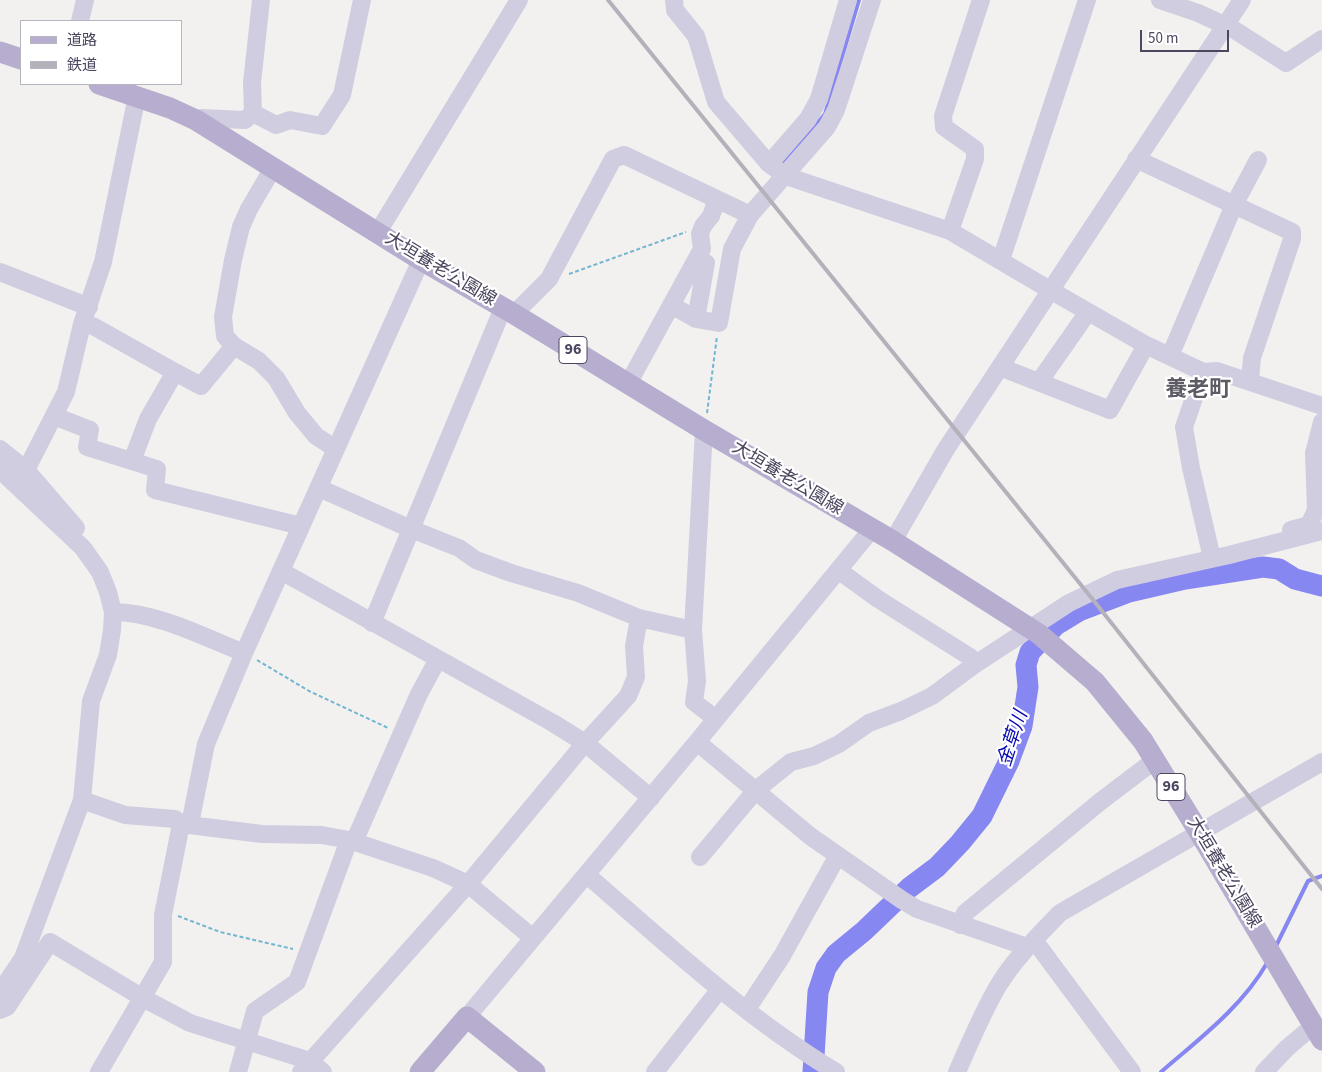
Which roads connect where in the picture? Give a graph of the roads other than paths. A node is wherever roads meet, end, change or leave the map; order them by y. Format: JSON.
{"nodes":[{"id":1,"x":85,"y":0,"type":"edge"},
{"id":2,"x":261,"y":0,"type":"edge"},
{"id":3,"x":362,"y":0,"type":"edge"},
{"id":4,"x":519,"y":0,"type":"edge"},
{"id":5,"x":674,"y":0,"type":"edge"},
{"id":6,"x":848,"y":0,"type":"edge"},
{"id":7,"x":872,"y":0,"type":"edge"},
{"id":8,"x":981,"y":0,"type":"edge"},
{"id":9,"x":1087,"y":0,"type":"edge"},
{"id":10,"x":1160,"y":0,"type":"edge"},
{"id":11,"x":1242,"y":0,"type":"edge"},
{"id":12,"x":80,"y":20,"type":"edge"},
{"id":13,"x":1224,"y":26,"type":"junction"},
{"id":14,"x":1322,"y":38,"type":"edge"},
{"id":15,"x":0,"y":52,"type":"edge"},
{"id":16,"x":20,"y":59,"type":"edge"},
{"id":17,"x":102,"y":85,"type":"edge"},
{"id":18,"x":137,"y":96,"type":"junction"},
{"id":19,"x":253,"y":113,"type":"junction"},
{"id":20,"x":196,"y":120,"type":"junction"},
{"id":21,"x":1136,"y":159,"type":"junction"},
{"id":22,"x":1258,"y":160,"type":"dead end"},
{"id":23,"x":769,"y":164,"type":"junction"},
{"id":24,"x":273,"y":168,"type":"junction"},
{"id":25,"x":786,"y":176,"type":"junction"},
{"id":26,"x":717,"y":199,"type":"junction"},
{"id":27,"x":1234,"y":205,"type":"junction"},
{"id":28,"x":750,"y":214,"type":"junction"},
{"id":29,"x":950,"y":231,"type":"junction"},
{"id":30,"x":378,"y":232,"type":"junction"},
{"id":31,"x":697,"y":258,"type":"junction"},
{"id":32,"x":421,"y":260,"type":"junction"},
{"id":33,"x":1001,"y":260,"type":"junction"},
{"id":34,"x":0,"y":272,"type":"edge"},
{"id":35,"x":1050,"y":290,"type":"junction"},
{"id":36,"x":671,"y":305,"type":"junction"},
{"id":37,"x":89,"y":307,"type":"junction"},
{"id":38,"x":508,"y":311,"type":"junction"},
{"id":39,"x":1088,"y":312,"type":"junction"},
{"id":40,"x":696,"y":319,"type":"junction"},
{"id":41,"x":82,"y":324,"type":"junction"},
{"id":42,"x":1146,"y":344,"type":"junction"},
{"id":43,"x":234,"y":346,"type":"junction"},
{"id":44,"x":1170,"y":356,"type":"junction"},
{"id":45,"x":1000,"y":367,"type":"junction"},
{"id":46,"x":175,"y":372,"type":"junction"},
{"id":47,"x":1203,"y":372,"type":"junction"},
{"id":48,"x":1250,"y":380,"type":"junction"},
{"id":49,"x":1039,"y":382,"type":"junction"},
{"id":50,"x":628,"y":384,"type":"junction"},
{"id":51,"x":1322,"y":406,"type":"edge"},
{"id":52,"x":54,"y":416,"type":"junction"},
{"id":53,"x":1322,"y":422,"type":"edge"},
{"id":54,"x":704,"y":430,"type":"junction"},
{"id":55,"x":0,"y":449,"type":"edge"},
{"id":56,"x":336,"y":449,"type":"junction"},
{"id":57,"x":132,"y":461,"type":"junction"},
{"id":58,"x":0,"y":470,"type":"edge"},
{"id":59,"x":26,"y":470,"type":"junction"},
{"id":60,"x":318,"y":488,"type":"junction"},
{"id":61,"x":301,"y":526,"type":"junction"},
{"id":62,"x":411,"y":529,"type":"junction"},
{"id":63,"x":872,"y":529,"type":"junction"},
{"id":64,"x":1322,"y":530,"type":"edge"},
{"id":65,"x":893,"y":541,"type":"junction"},
{"id":66,"x":83,"y":548,"type":"junction"},
{"id":67,"x":1221,"y":556,"type":"junction"},
{"id":68,"x":838,"y":570,"type":"junction"},
{"id":69,"x":281,"y":571,"type":"junction"},
{"id":70,"x":113,"y":612,"type":"junction"},
{"id":71,"x":639,"y":618,"type":"junction"},
{"id":72,"x":372,"y":623,"type":"junction"},
{"id":73,"x":693,"y":630,"type":"junction"},
{"id":74,"x":1041,"y":636,"type":"junction"},
{"id":75,"x":244,"y":653,"type":"junction"},
{"id":76,"x":438,"y":659,"type":"junction"},
{"id":77,"x":974,"y":665,"type":"junction"},
{"id":78,"x":716,"y":719,"type":"junction"},
{"id":79,"x":698,"y":742,"type":"junction"},
{"id":80,"x":585,"y":743,"type":"junction"},
{"id":81,"x":1155,"y":760,"type":"junction"},
{"id":82,"x":1322,"y":762,"type":"edge"},
{"id":83,"x":756,"y":790,"type":"junction"},
{"id":84,"x":651,"y":798,"type":"junction"},
{"id":85,"x":82,"y":800,"type":"junction"},
{"id":86,"x":186,"y":824,"type":"junction"},
{"id":87,"x":1199,"y":832,"type":"junction"},
{"id":88,"x":352,"y":841,"type":"junction"},
{"id":89,"x":838,"y":855,"type":"junction"},
{"id":90,"x":700,"y":857,"type":"dead end"},
{"id":91,"x":586,"y":874,"type":"junction"},
{"id":92,"x":468,"y":884,"type":"junction"},
{"id":93,"x":960,"y":924,"type":"junction"},
{"id":94,"x":533,"y":938,"type":"junction"},
{"id":95,"x":1030,"y":943,"type":"junction"},
{"id":96,"x":720,"y":990,"type":"junction"},
{"id":97,"x":0,"y":992,"type":"edge"},
{"id":98,"x":143,"y":998,"type":"junction"},
{"id":99,"x":0,"y":1010,"type":"edge"},
{"id":100,"x":747,"y":1010,"type":"junction"},
{"id":101,"x":467,"y":1017,"type":"junction"},
{"id":102,"x":1318,"y":1033,"type":"edge"},
{"id":103,"x":247,"y":1041,"type":"junction"},
{"id":104,"x":311,"y":1068,"type":"edge"},
{"id":105,"x":99,"y":1072,"type":"edge"},
{"id":106,"x":238,"y":1072,"type":"edge"},
{"id":107,"x":420,"y":1072,"type":"edge"},
{"id":108,"x":535,"y":1072,"type":"edge"},
{"id":109,"x":655,"y":1072,"type":"edge"},
{"id":110,"x":836,"y":1072,"type":"edge"},
{"id":111,"x":957,"y":1072,"type":"edge"},
{"id":112,"x":1132,"y":1072,"type":"edge"},
{"id":113,"x":1264,"y":1072,"type":"edge"}],
"edges":[{"from":1,"to":12,"type":"street"},
{"from":2,"to":19,"type":"street"},
{"from":3,"to":19,"type":"street"},
{"from":4,"to":30,"type":"street"},
{"from":5,"to":23,"type":"street"},
{"from":6,"to":23,"type":"street"},
{"from":7,"to":25,"type":"street"},
{"from":8,"to":29,"type":"street"},
{"from":9,"to":33,"type":"street"},
{"from":10,"to":13,"type":"street"},
{"from":11,"to":13,"type":"street"},
{"from":13,"to":14,"type":"street"},
{"from":13,"to":21,"type":"street"},
{"from":15,"to":16,"type":"main road"},
{"from":17,"to":18,"type":"main road","name":"大垣養老公園線","number":"96"},
{"from":18,"to":20,"type":"main road","name":"大垣養老公園線","number":"96"},
{"from":18,"to":37,"type":"street"},
{"from":19,"to":20,"type":"street"},
{"from":20,"to":24,"type":"main road","name":"大垣養老公園線","number":"96"},
{"from":21,"to":27,"type":"street"},
{"from":21,"to":35,"type":"street"},
{"from":22,"to":27,"type":"street"},
{"from":23,"to":25,"type":"street"},
{"from":24,"to":30,"type":"main road","name":"大垣養老公園線","number":"96"},
{"from":24,"to":43,"type":"street"},
{"from":25,"to":28,"type":"street"},
{"from":25,"to":29,"type":"street"},
{"from":26,"to":28,"type":"street"},
{"from":26,"to":31,"type":"street"},
{"from":26,"to":38,"type":"street"},
{"from":27,"to":44,"type":"street"},
{"from":27,"to":48,"type":"street"},
{"from":28,"to":40,"type":"street"},
{"from":29,"to":33,"type":"street"},
{"from":30,"to":32,"type":"main road","name":"大垣養老公園線","number":"96"},
{"from":31,"to":36,"type":"street"},
{"from":31,"to":40,"type":"street"},
{"from":32,"to":38,"type":"main road","name":"大垣養老公園線","number":"96"},
{"from":32,"to":56,"type":"street"},
{"from":33,"to":35,"type":"street"},
{"from":34,"to":37,"type":"street"},
{"from":35,"to":39,"type":"street"},
{"from":35,"to":45,"type":"street"},
{"from":36,"to":40,"type":"street"},
{"from":36,"to":50,"type":"street"},
{"from":37,"to":41,"type":"street"},
{"from":38,"to":50,"type":"main road","name":"大垣養老公園線","number":"96"},
{"from":38,"to":62,"type":"street"},
{"from":39,"to":42,"type":"street"},
{"from":39,"to":49,"type":"street"},
{"from":41,"to":46,"type":"street"},
{"from":41,"to":52,"type":"street"},
{"from":42,"to":44,"type":"street"},
{"from":42,"to":49,"type":"street"},
{"from":43,"to":46,"type":"street"},
{"from":43,"to":56,"type":"street"},
{"from":44,"to":47,"type":"street"},
{"from":45,"to":49,"type":"street"},
{"from":45,"to":65,"type":"street"},
{"from":46,"to":57,"type":"street"},
{"from":47,"to":48,"type":"street"},
{"from":47,"to":67,"type":"street"},
{"from":48,"to":51,"type":"street"},
{"from":50,"to":54,"type":"main road","name":"大垣養老公園線","number":"96"},
{"from":52,"to":57,"type":"street"},
{"from":52,"to":59,"type":"street"},
{"from":53,"to":67,"type":"street"},
{"from":54,"to":63,"type":"main road","name":"大垣養老公園線","number":"96"},
{"from":54,"to":73,"type":"street"},
{"from":55,"to":59,"type":"street"},
{"from":56,"to":60,"type":"street"},
{"from":57,"to":61,"type":"street"},
{"from":58,"to":66,"type":"street"},
{"from":59,"to":66,"type":"street"},
{"from":60,"to":61,"type":"street"},
{"from":60,"to":62,"type":"street"},
{"from":61,"to":69,"type":"street"},
{"from":62,"to":71,"type":"street"},
{"from":62,"to":72,"type":"street"},
{"from":63,"to":65,"type":"main road","name":"大垣養老公園線","number":"96"},
{"from":63,"to":68,"type":"street"},
{"from":64,"to":67,"type":"street"},
{"from":65,"to":74,"type":"main road","name":"大垣養老公園線","number":"96"},
{"from":66,"to":70,"type":"street"},
{"from":67,"to":74,"type":"street"},
{"from":68,"to":77,"type":"street"},
{"from":68,"to":78,"type":"street"},
{"from":69,"to":72,"type":"street"},
{"from":69,"to":75,"type":"street"},
{"from":70,"to":75,"type":"street"},
{"from":70,"to":85,"type":"street"},
{"from":71,"to":73,"type":"street"},
{"from":71,"to":80,"type":"street"},
{"from":72,"to":76,"type":"street"},
{"from":73,"to":78,"type":"street"},
{"from":74,"to":77,"type":"street"},
{"from":74,"to":81,"type":"main road","name":"大垣養老公園線","number":"96"},
{"from":75,"to":86,"type":"street"},
{"from":76,"to":80,"type":"street"},
{"from":76,"to":88,"type":"street"},
{"from":77,"to":83,"type":"street"},
{"from":78,"to":79,"type":"street"},
{"from":79,"to":83,"type":"street"},
{"from":79,"to":84,"type":"street"},
{"from":80,"to":84,"type":"street"},
{"from":80,"to":92,"type":"street"},
{"from":81,"to":87,"type":"main road","name":"大垣養老公園線","number":"96"},
{"from":81,"to":93,"type":"street"},
{"from":82,"to":87,"type":"street"},
{"from":83,"to":89,"type":"street"},
{"from":83,"to":90,"type":"street"},
{"from":84,"to":91,"type":"street"},
{"from":85,"to":86,"type":"street"},
{"from":85,"to":97,"type":"street"},
{"from":86,"to":88,"type":"street"},
{"from":86,"to":98,"type":"street"},
{"from":87,"to":95,"type":"street"},
{"from":87,"to":102,"type":"main road","name":"大垣養老公園線","number":"96"},
{"from":88,"to":92,"type":"street"},
{"from":88,"to":103,"type":"street"},
{"from":89,"to":93,"type":"street"},
{"from":89,"to":100,"type":"street"},
{"from":91,"to":94,"type":"street"},
{"from":91,"to":96,"type":"street"},
{"from":92,"to":94,"type":"street"},
{"from":92,"to":104,"type":"street"},
{"from":93,"to":95,"type":"street"},
{"from":94,"to":101,"type":"street"},
{"from":95,"to":111,"type":"street"},
{"from":95,"to":112,"type":"street"},
{"from":96,"to":100,"type":"street"},
{"from":96,"to":109,"type":"street"},
{"from":98,"to":99,"type":"street"},
{"from":98,"to":103,"type":"street"},
{"from":98,"to":105,"type":"street"},
{"from":100,"to":110,"type":"street"},
{"from":101,"to":107,"type":"main road"},
{"from":101,"to":108,"type":"main road"},
{"from":102,"to":113,"type":"street"},
{"from":103,"to":104,"type":"street"},
{"from":103,"to":106,"type":"street"}]}
